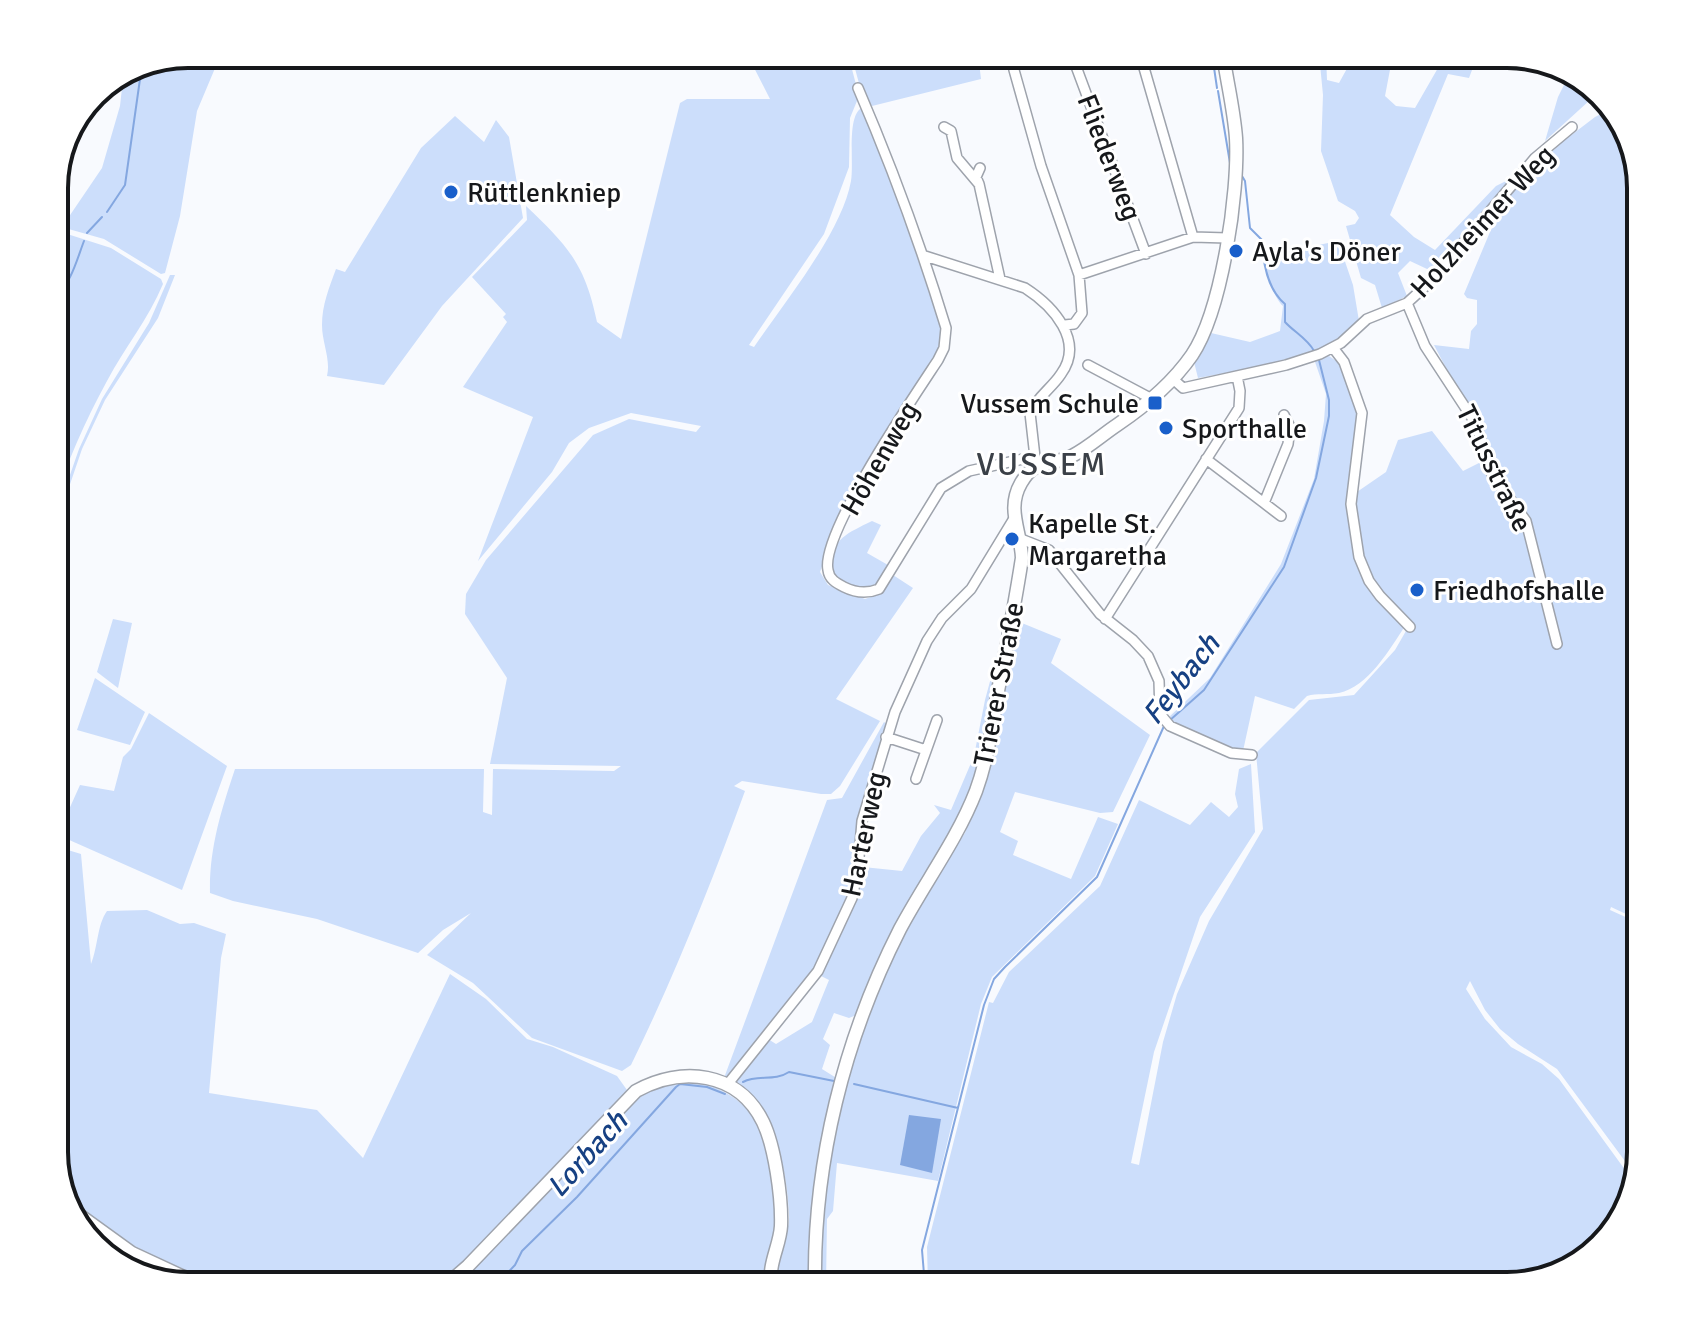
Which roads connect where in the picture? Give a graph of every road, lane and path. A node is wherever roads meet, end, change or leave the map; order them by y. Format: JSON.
{"nodes":[{"id":1,"x":1077,"y":68,"type":"edge"},
{"id":2,"x":1144,"y":68,"type":"edge"},
{"id":3,"x":1225,"y":68,"type":"edge"},
{"id":4,"x":1014,"y":70,"type":"dead end"},
{"id":5,"x":858,"y":88,"type":"dead end"},
{"id":6,"x":944,"y":127,"type":"dead end"},
{"id":7,"x":1572,"y":127,"type":"dead end"},
{"id":8,"x":980,"y":168,"type":"dead end"},
{"id":9,"x":979,"y":184,"type":"junction"},
{"id":10,"x":1193,"y":237,"type":"junction"},
{"id":11,"x":1227,"y":238,"type":"junction"},
{"id":12,"x":1146,"y":254,"type":"junction"},
{"id":13,"x":925,"y":256,"type":"junction"},
{"id":14,"x":1079,"y":275,"type":"junction"},
{"id":15,"x":1000,"y":279,"type":"junction"},
{"id":16,"x":1407,"y":303,"type":"junction"},
{"id":17,"x":1065,"y":325,"type":"junction"},
{"id":18,"x":1334,"y":349,"type":"junction"},
{"id":19,"x":1088,"y":365,"type":"dead end"},
{"id":20,"x":1237,"y":376,"type":"junction"},
{"id":21,"x":1173,"y":379,"type":"junction"},
{"id":22,"x":1152,"y":399,"type":"junction"},
{"id":23,"x":1284,"y":415,"type":"dead end"},
{"id":24,"x":1206,"y":459,"type":"junction"},
{"id":25,"x":1035,"y":463,"type":"junction"},
{"id":26,"x":1264,"y":503,"type":"junction"},
{"id":27,"x":1281,"y":516,"type":"dead end"},
{"id":28,"x":1013,"y":520,"type":"junction"},
{"id":29,"x":1021,"y":539,"type":"junction"},
{"id":30,"x":1105,"y":619,"type":"junction"},
{"id":31,"x":1410,"y":627,"type":"dead end"},
{"id":32,"x":1557,"y":644,"type":"dead end"},
{"id":33,"x":937,"y":720,"type":"dead end"},
{"id":34,"x":886,"y":737,"type":"junction"},
{"id":35,"x":926,"y":750,"type":"junction"},
{"id":36,"x":1252,"y":755,"type":"dead end"},
{"id":37,"x":916,"y":779,"type":"dead end"},
{"id":38,"x":727,"y":1085,"type":"junction"},
{"id":39,"x":93,"y":1225,"type":"edge"},
{"id":40,"x":169,"y":1270,"type":"edge"},
{"id":41,"x":461,"y":1272,"type":"edge"},
{"id":42,"x":771,"y":1272,"type":"edge"},
{"id":43,"x":816,"y":1272,"type":"edge"}],
"edges":[{"from":1,"to":12,"type":"street","name":"Fliederweg"},
{"from":2,"to":10,"type":"street"},
{"from":3,"to":11,"type":"main road"},
{"from":4,"to":14,"type":"street"},
{"from":5,"to":13,"type":"street","name":"Höhenweg"},
{"from":6,"to":9,"type":"street"},
{"from":7,"to":16,"type":"street","name":"Holzheimer Weg"},
{"from":8,"to":9,"type":"street"},
{"from":9,"to":15,"type":"street"},
{"from":10,"to":11,"type":"street"},
{"from":10,"to":12,"type":"street"},
{"from":11,"to":21,"type":"main road"},
{"from":12,"to":14,"type":"street"},
{"from":13,"to":15,"type":"street"},
{"from":13,"to":25,"type":"street","name":"Höhenweg"},
{"from":14,"to":17,"type":"street"},
{"from":15,"to":17,"type":"street"},
{"from":16,"to":18,"type":"street","name":"Holzheimer Weg"},
{"from":16,"to":32,"type":"street","name":"Titusstraße"},
{"from":17,"to":25,"type":"street"},
{"from":18,"to":20,"type":"street","name":"Holzheimer Weg"},
{"from":18,"to":31,"type":"street"},
{"from":19,"to":22,"type":"street"},
{"from":20,"to":21,"type":"street","name":"Holzheimer Weg"},
{"from":20,"to":24,"type":"street"},
{"from":21,"to":22,"type":"main road"},
{"from":22,"to":25,"type":"main road"},
{"from":23,"to":26,"type":"street"},
{"from":24,"to":26,"type":"street"},
{"from":24,"to":30,"type":"street"},
{"from":25,"to":28,"type":"main road"},
{"from":26,"to":27,"type":"street"},
{"from":28,"to":29,"type":"main road","name":"Trierer Straße"},
{"from":28,"to":34,"type":"street","name":"Harterweg"},
{"from":29,"to":30,"type":"street"},
{"from":29,"to":43,"type":"main road","name":"Trierer Straße"},
{"from":30,"to":36,"type":"street"},
{"from":33,"to":35,"type":"street","name":"Harterweg"},
{"from":34,"to":35,"type":"street","name":"Harterweg"},
{"from":34,"to":38,"type":"street","name":"Harterweg"},
{"from":35,"to":37,"type":"street","name":"Harterweg"},
{"from":38,"to":41,"type":"main road"},
{"from":38,"to":42,"type":"main road"},
{"from":39,"to":40,"type":"main road"}]}
